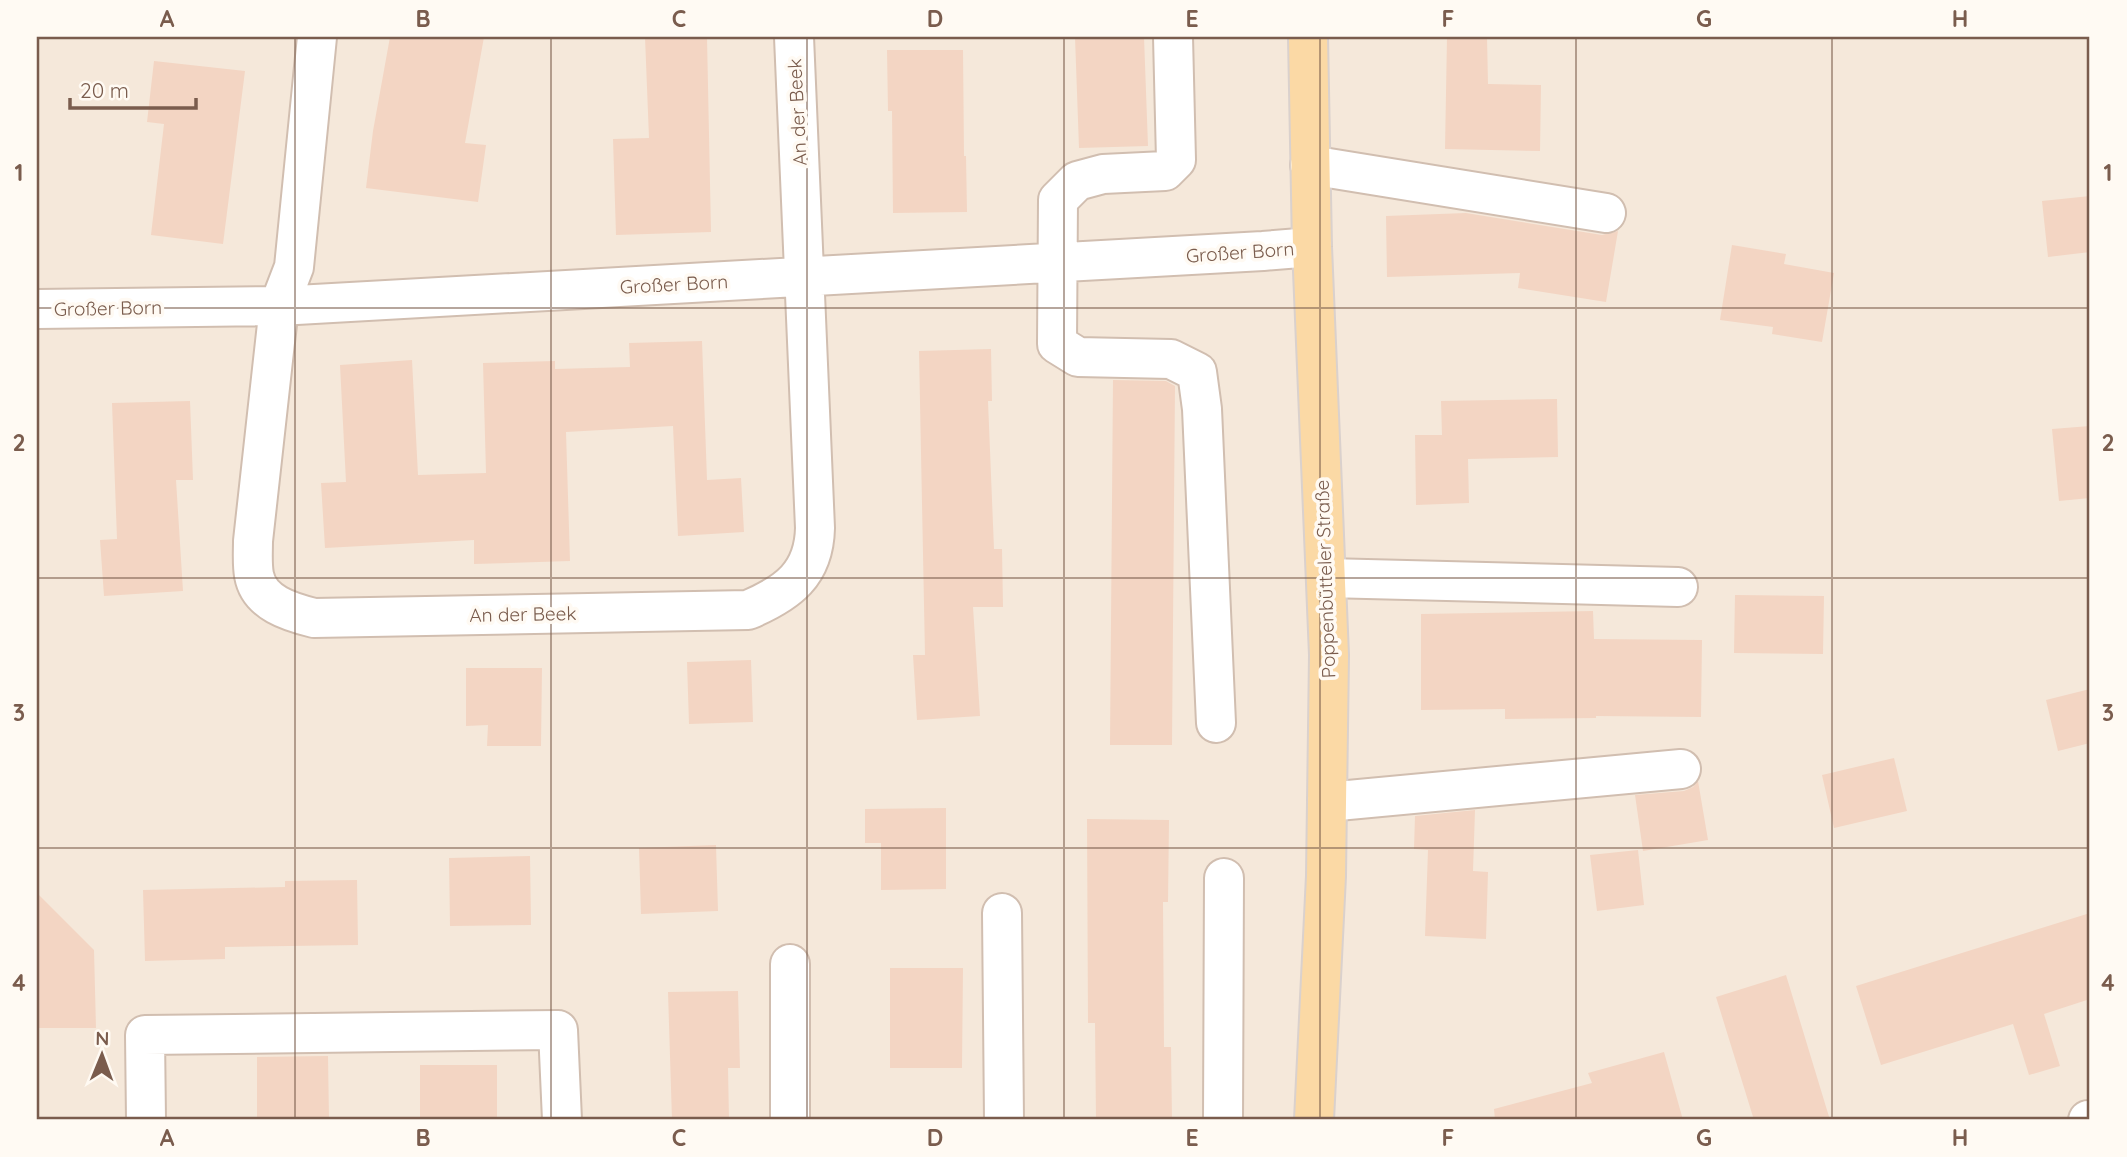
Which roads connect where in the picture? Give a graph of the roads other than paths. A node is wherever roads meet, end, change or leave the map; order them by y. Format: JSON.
{"nodes":[{"id":1,"x":317,"y":37,"type":"edge"},
{"id":2,"x":793,"y":37,"type":"edge"},
{"id":3,"x":1173,"y":37,"type":"edge"},
{"id":4,"x":1308,"y":37,"type":"edge"},
{"id":5,"x":1310,"y":165,"type":"junction"},
{"id":6,"x":1606,"y":213,"type":"dead end"},
{"id":7,"x":1312,"y":247,"type":"junction"},
{"id":8,"x":1057,"y":262,"type":"junction"},
{"id":9,"x":805,"y":276,"type":"junction"},
{"id":10,"x":279,"y":306,"type":"junction"},
{"id":11,"x":37,"y":309,"type":"edge"},
{"id":12,"x":1326,"y":578,"type":"junction"},
{"id":13,"x":1678,"y":587,"type":"dead end"},
{"id":14,"x":1216,"y":723,"type":"dead end"},
{"id":15,"x":1681,"y":769,"type":"dead end"},
{"id":16,"x":1327,"y":802,"type":"junction"},
{"id":17,"x":1224,"y":878,"type":"dead end"},
{"id":18,"x":1002,"y":913,"type":"dead end"},
{"id":19,"x":790,"y":964,"type":"dead end"},
{"id":20,"x":146,"y":1120,"type":"edge"},
{"id":21,"x":562,"y":1120,"type":"edge"},
{"id":22,"x":790,"y":1120,"type":"edge"},
{"id":23,"x":1004,"y":1120,"type":"edge"},
{"id":24,"x":1223,"y":1120,"type":"edge"},
{"id":25,"x":1314,"y":1120,"type":"edge"}],
"edges":[{"from":1,"to":10,"type":"street","name":"An der Beek"},
{"from":2,"to":9,"type":"street","name":"An der Beek"},
{"from":3,"to":8,"type":"street"},
{"from":4,"to":5,"type":"main road","name":"Poppenbütteler Straße"},
{"from":5,"to":6,"type":"street"},
{"from":5,"to":7,"type":"main road","name":"Poppenbütteler Straße"},
{"from":7,"to":8,"type":"street","name":"Großer Born"},
{"from":7,"to":12,"type":"main road","name":"Poppenbütteler Straße"},
{"from":8,"to":9,"type":"street","name":"Großer Born"},
{"from":8,"to":14,"type":"street"},
{"from":9,"to":10,"type":"street","name":"Großer Born"},
{"from":9,"to":10,"type":"street","name":"An der Beek"},
{"from":10,"to":11,"type":"street","name":"Großer Born"},
{"from":12,"to":13,"type":"street"},
{"from":12,"to":16,"type":"main road","name":"Poppenbütteler Straße"},
{"from":15,"to":16,"type":"street"},
{"from":16,"to":25,"type":"main road","name":"Poppenbütteler Straße"},
{"from":17,"to":24,"type":"street"},
{"from":18,"to":23,"type":"street"},
{"from":19,"to":22,"type":"street"},
{"from":20,"to":21,"type":"street"}]}
